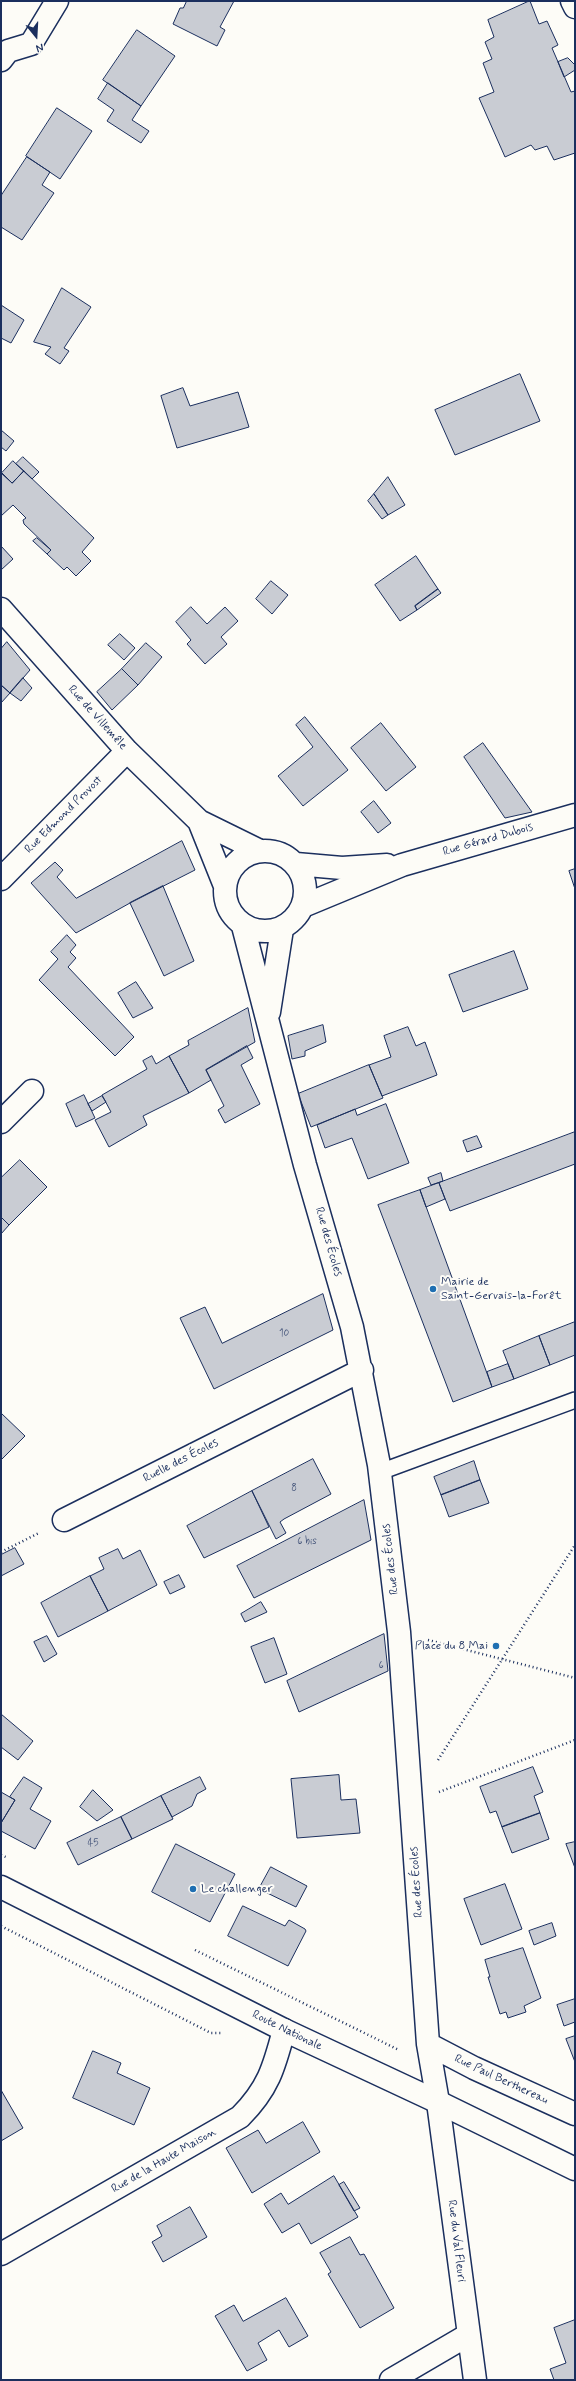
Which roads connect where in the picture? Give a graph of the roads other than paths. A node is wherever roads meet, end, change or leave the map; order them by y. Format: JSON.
{"nodes":[{"id":1,"x":57,"y":1,"type":"edge"},
{"id":2,"x":572,"y":1,"type":"edge"},
{"id":3,"x":575,"y":7,"type":"edge"},
{"id":4,"x":1,"y":60,"type":"edge"},
{"id":5,"x":1,"y":609,"type":"edge"},
{"id":6,"x":127,"y":751,"type":"junction"},
{"id":7,"x":575,"y":815,"type":"edge"},
{"id":8,"x":199,"y":821,"type":"junction"},
{"id":9,"x":260,"y":850,"type":"junction"},
{"id":10,"x":296,"y":864,"type":"junction"},
{"id":11,"x":402,"y":864,"type":"junction"},
{"id":12,"x":1,"y":879,"type":"edge"},
{"id":13,"x":225,"y":886,"type":"junction"},
{"id":14,"x":303,"y":906,"type":"junction"},
{"id":15,"x":243,"y":926,"type":"junction"},
{"id":16,"x":282,"y":929,"type":"junction"},
{"id":17,"x":268,"y":1029,"type":"junction"},
{"id":18,"x":32,"y":1091,"type":"dead end"},
{"id":19,"x":1,"y":1122,"type":"edge"},
{"id":20,"x":362,"y":1370,"type":"junction"},
{"id":21,"x":575,"y":1400,"type":"edge"},
{"id":22,"x":380,"y":1472,"type":"junction"},
{"id":23,"x":64,"y":1520,"type":"road end"},
{"id":24,"x":1,"y":1887,"type":"edge"},
{"id":25,"x":284,"y":2030,"type":"junction"},
{"id":26,"x":428,"y":2044,"type":"junction"},
{"id":27,"x":438,"y":2102,"type":"junction"},
{"id":28,"x":575,"y":2114,"type":"edge"},
{"id":29,"x":575,"y":2169,"type":"edge"},
{"id":30,"x":1,"y":2254,"type":"edge"},
{"id":31,"x":468,"y":2335,"type":"junction"},
{"id":32,"x":391,"y":2380,"type":"edge"},
{"id":33,"x":475,"y":2380,"type":"edge"}],
"edges":[{"from":1,"to":4,"type":"street"},
{"from":2,"to":3,"type":"street"},
{"from":5,"to":6,"type":"street","name":"Rue de Villemêle"},
{"from":6,"to":8,"type":"street","name":"Rue de Villemêle"},
{"from":6,"to":12,"type":"street","name":"Rue Edmond Provost"},
{"from":7,"to":11,"type":"street","name":"Rue Gérard Dubois"},
{"from":8,"to":9,"type":"street","name":"Rue de Villemêle"},
{"from":8,"to":13,"type":"street","name":"Rue de Villemêle"},
{"from":9,"to":10,"type":"street"},
{"from":9,"to":13,"type":"street"},
{"from":10,"to":11,"type":"street","name":"Rue Gérard Dubois"},
{"from":10,"to":14,"type":"street"},
{"from":11,"to":14,"type":"street","name":"Rue Gérard Dubois"},
{"from":13,"to":15,"type":"street"},
{"from":14,"to":16,"type":"street"},
{"from":15,"to":16,"type":"street"},
{"from":15,"to":17,"type":"street","name":"Rue des Écoles"},
{"from":16,"to":17,"type":"street","name":"Rue des Écoles"},
{"from":17,"to":20,"type":"street","name":"Rue des Écoles"},
{"from":18,"to":19,"type":"street"},
{"from":20,"to":22,"type":"street","name":"Rue des Écoles"},
{"from":20,"to":23,"type":"street","name":"Ruelle des Écoles"},
{"from":21,"to":22,"type":"lane"},
{"from":22,"to":26,"type":"street","name":"Rue des Écoles"},
{"from":24,"to":25,"type":"street","name":"Route Nationale"},
{"from":25,"to":27,"type":"street","name":"Route Nationale"},
{"from":25,"to":30,"type":"street","name":"Rue de la Haute Maison"},
{"from":26,"to":27,"type":"street","name":"Rue des Écoles"},
{"from":26,"to":28,"type":"street","name":"Rue Paul Berthereau"},
{"from":27,"to":29,"type":"street","name":"Route Nationale"},
{"from":27,"to":31,"type":"street","name":"Rue du Val Fleuri"},
{"from":31,"to":32,"type":"street"},
{"from":31,"to":33,"type":"street","name":"Rue du Val Fleuri"}]}
